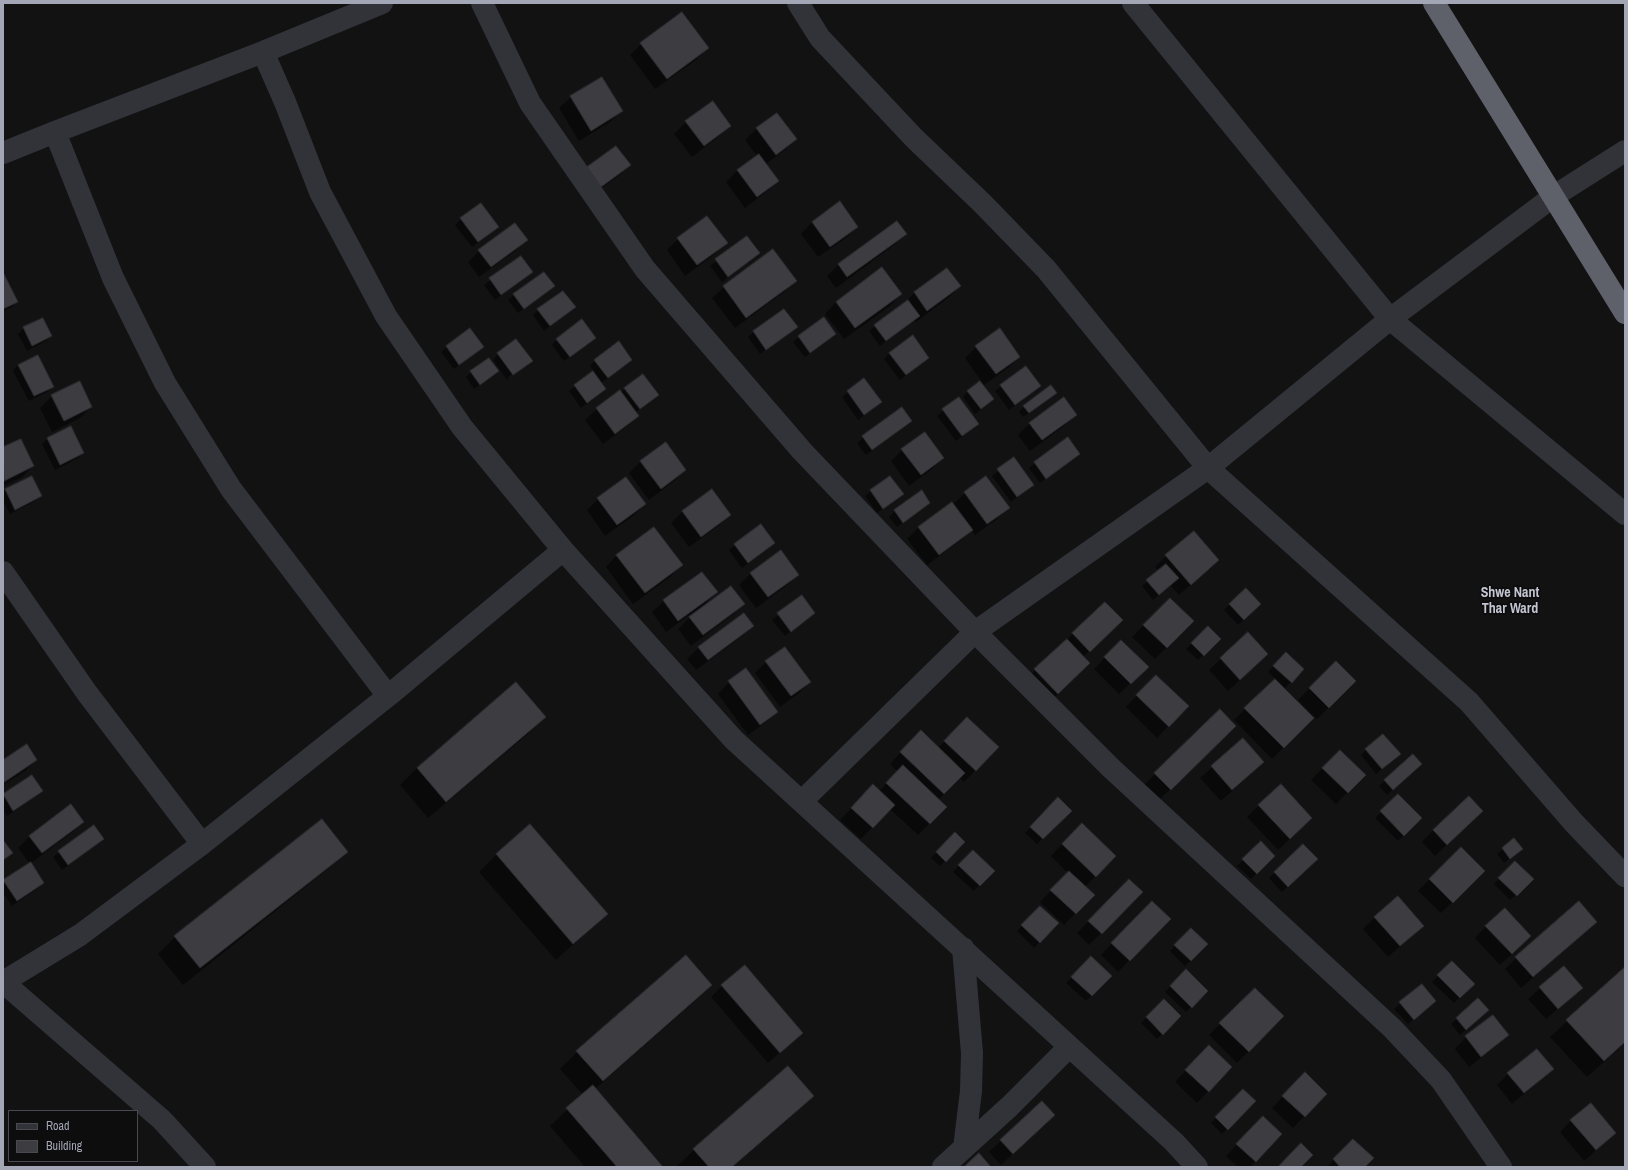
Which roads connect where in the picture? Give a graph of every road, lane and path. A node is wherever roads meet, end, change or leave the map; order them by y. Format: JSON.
{"nodes":[{"id":1,"x":382,"y":3,"type":"edge"},
{"id":2,"x":482,"y":3,"type":"edge"},
{"id":3,"x":798,"y":3,"type":"edge"},
{"id":4,"x":1133,"y":3,"type":"edge"},
{"id":5,"x":1434,"y":3,"type":"edge"},
{"id":6,"x":263,"y":52,"type":"junction"},
{"id":7,"x":55,"y":132,"type":"junction"},
{"id":8,"x":1625,"y":151,"type":"edge"},
{"id":9,"x":3,"y":153,"type":"edge"},
{"id":10,"x":1554,"y":196,"type":"junction"},
{"id":11,"x":1625,"y":313,"type":"edge"},
{"id":12,"x":1390,"y":319,"type":"junction"},
{"id":13,"x":1208,"y":468,"type":"junction"},
{"id":14,"x":1625,"y":514,"type":"edge"},
{"id":15,"x":563,"y":550,"type":"junction"},
{"id":16,"x":3,"y":572,"type":"edge"},
{"id":17,"x":975,"y":632,"type":"junction"},
{"id":18,"x":388,"y":696,"type":"junction"},
{"id":19,"x":802,"y":801,"type":"junction"},
{"id":20,"x":202,"y":844,"type":"junction"},
{"id":21,"x":1625,"y":876,"type":"edge"},
{"id":22,"x":963,"y":948,"type":"junction"},
{"id":23,"x":3,"y":982,"type":"edge"},
{"id":24,"x":1069,"y":1047,"type":"junction"},
{"id":25,"x":964,"y":1148,"type":"junction"},
{"id":26,"x":205,"y":1167,"type":"edge"},
{"id":27,"x":943,"y":1167,"type":"edge"},
{"id":28,"x":1197,"y":1167,"type":"edge"},
{"id":29,"x":1501,"y":1167,"type":"edge"}],
"edges":[{"from":1,"to":6,"type":"street"},
{"from":2,"to":17,"type":"street"},
{"from":3,"to":13,"type":"street"},
{"from":4,"to":12,"type":"street"},
{"from":5,"to":10,"type":"highway"},
{"from":6,"to":7,"type":"street"},
{"from":6,"to":15,"type":"street"},
{"from":7,"to":9,"type":"street"},
{"from":7,"to":18,"type":"street"},
{"from":8,"to":10,"type":"street"},
{"from":10,"to":11,"type":"highway"},
{"from":10,"to":12,"type":"street"},
{"from":12,"to":13,"type":"street"},
{"from":12,"to":14,"type":"street"},
{"from":13,"to":17,"type":"street"},
{"from":13,"to":21,"type":"street"},
{"from":15,"to":18,"type":"street"},
{"from":15,"to":19,"type":"street"},
{"from":16,"to":20,"type":"street"},
{"from":17,"to":19,"type":"street"},
{"from":17,"to":29,"type":"street"},
{"from":18,"to":20,"type":"street"},
{"from":19,"to":22,"type":"street"},
{"from":20,"to":23,"type":"street"},
{"from":22,"to":24,"type":"street"},
{"from":22,"to":25,"type":"street"},
{"from":23,"to":26,"type":"street"},
{"from":24,"to":25,"type":"street"},
{"from":24,"to":28,"type":"street"},
{"from":25,"to":27,"type":"street"}]}
